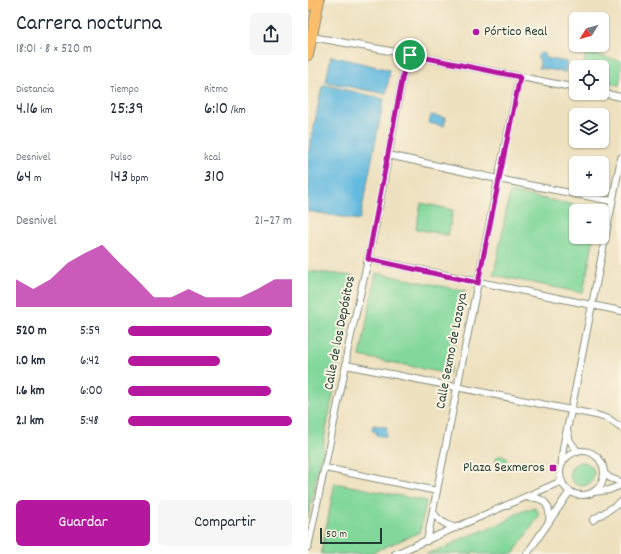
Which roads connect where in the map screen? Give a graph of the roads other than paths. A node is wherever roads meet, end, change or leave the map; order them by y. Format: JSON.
{"nodes":[{"id":1,"x":309,"y":0,"type":"edge"},
{"id":2,"x":319,"y":0,"type":"edge"},
{"id":3,"x":308,"y":6,"type":"edge"},
{"id":4,"x":312,"y":37,"type":"junction"},
{"id":5,"x":407,"y":54,"type":"junction"},
{"id":6,"x":308,"y":55,"type":"edge"},
{"id":7,"x":520,"y":77,"type":"junction"},
{"id":8,"x":569,"y":87,"type":"edge"},
{"id":9,"x":609,"y":95,"type":"edge"},
{"id":10,"x":621,"y":97,"type":"edge"},
{"id":11,"x":388,"y":156,"type":"junction"},
{"id":12,"x":621,"y":158,"type":"edge"},
{"id":13,"x":498,"y":179,"type":"junction"},
{"id":14,"x":612,"y":201,"type":"junction"},
{"id":15,"x":368,"y":259,"type":"junction"},
{"id":16,"x":478,"y":283,"type":"junction"},
{"id":17,"x":592,"y":306,"type":"junction"},
{"id":18,"x":621,"y":312,"type":"edge"},
{"id":19,"x":346,"y":365,"type":"junction"},
{"id":20,"x":457,"y":387,"type":"junction"},
{"id":21,"x":571,"y":411,"type":"junction"},
{"id":22,"x":621,"y":428,"type":"edge"},
{"id":23,"x":567,"y":430,"type":"junction"},
{"id":24,"x":578,"y":452,"type":"junction"},
{"id":25,"x":562,"y":464,"type":"junction"},
{"id":26,"x":325,"y":468,"type":"junction"},
{"id":27,"x":604,"y":473,"type":"junction"},
{"id":28,"x":562,"y":482,"type":"junction"},
{"id":29,"x":621,"y":484,"type":"edge"},
{"id":30,"x":437,"y":491,"type":"junction"},
{"id":31,"x":570,"y":492,"type":"junction"},
{"id":32,"x":592,"y":493,"type":"junction"},
{"id":33,"x":524,"y":499,"type":"junction"},
{"id":34,"x":621,"y":502,"type":"edge"},
{"id":35,"x":433,"y":512,"type":"junction"},
{"id":36,"x":593,"y":520,"type":"dead end"},
{"id":37,"x":548,"y":523,"type":"junction"},
{"id":38,"x":456,"y":528,"type":"junction"},
{"id":39,"x":427,"y":541,"type":"junction"},
{"id":40,"x":308,"y":547,"type":"edge"},
{"id":41,"x":395,"y":554,"type":"edge"},
{"id":42,"x":528,"y":554,"type":"edge"}],
"edges":[{"from":1,"to":3,"type":"main road"},
{"from":2,"to":4,"type":"main road"},
{"from":4,"to":5,"type":"street"},
{"from":4,"to":6,"type":"main road"},
{"from":5,"to":7,"type":"street"},
{"from":5,"to":11,"type":"street","name":"Calle de los Depósitos"},
{"from":7,"to":8,"type":"street"},
{"from":7,"to":13,"type":"street","name":"Calle Sexmo de Lozoya"},
{"from":9,"to":10,"type":"street"},
{"from":11,"to":13,"type":"street"},
{"from":11,"to":15,"type":"street","name":"Calle de los Depósitos"},
{"from":12,"to":14,"type":"street"},
{"from":13,"to":14,"type":"street"},
{"from":13,"to":16,"type":"street","name":"Calle Sexmo de Lozoya"},
{"from":14,"to":17,"type":"street"},
{"from":15,"to":16,"type":"street"},
{"from":15,"to":19,"type":"street","name":"Calle de los Depósitos"},
{"from":16,"to":17,"type":"street"},
{"from":16,"to":20,"type":"street","name":"Calle Sexmo de Lozoya"},
{"from":17,"to":18,"type":"street"},
{"from":17,"to":21,"type":"street"},
{"from":19,"to":20,"type":"street"},
{"from":19,"to":26,"type":"street","name":"Calle de los Depósitos"},
{"from":20,"to":21,"type":"street"},
{"from":20,"to":30,"type":"street","name":"Calle Sexmo de Lozoya"},
{"from":21,"to":22,"type":"street"},
{"from":21,"to":23,"type":"street"},
{"from":23,"to":24,"type":"street"},
{"from":23,"to":25,"type":"street"},
{"from":24,"to":25,"type":"street"},
{"from":24,"to":27,"type":"street"},
{"from":25,"to":28,"type":"street"},
{"from":26,"to":30,"type":"street"},
{"from":26,"to":40,"type":"street","name":"Calle de los Depósitos"},
{"from":27,"to":29,"type":"street"},
{"from":27,"to":32,"type":"street"},
{"from":28,"to":31,"type":"street"},
{"from":28,"to":33,"type":"street"},
{"from":29,"to":32,"type":"street"},
{"from":30,"to":35,"type":"street","name":"Calle Sexmo de Lozoya"},
{"from":31,"to":32,"type":"street"},
{"from":31,"to":37,"type":"street"},
{"from":33,"to":37,"type":"street"},
{"from":33,"to":38,"type":"street"},
{"from":34,"to":36,"type":"street"},
{"from":35,"to":38,"type":"street"},
{"from":35,"to":39,"type":"street","name":"Calle Sexmo de Lozoya"},
{"from":37,"to":42,"type":"street"},
{"from":38,"to":39,"type":"street"},
{"from":39,"to":41,"type":"street"}]}
